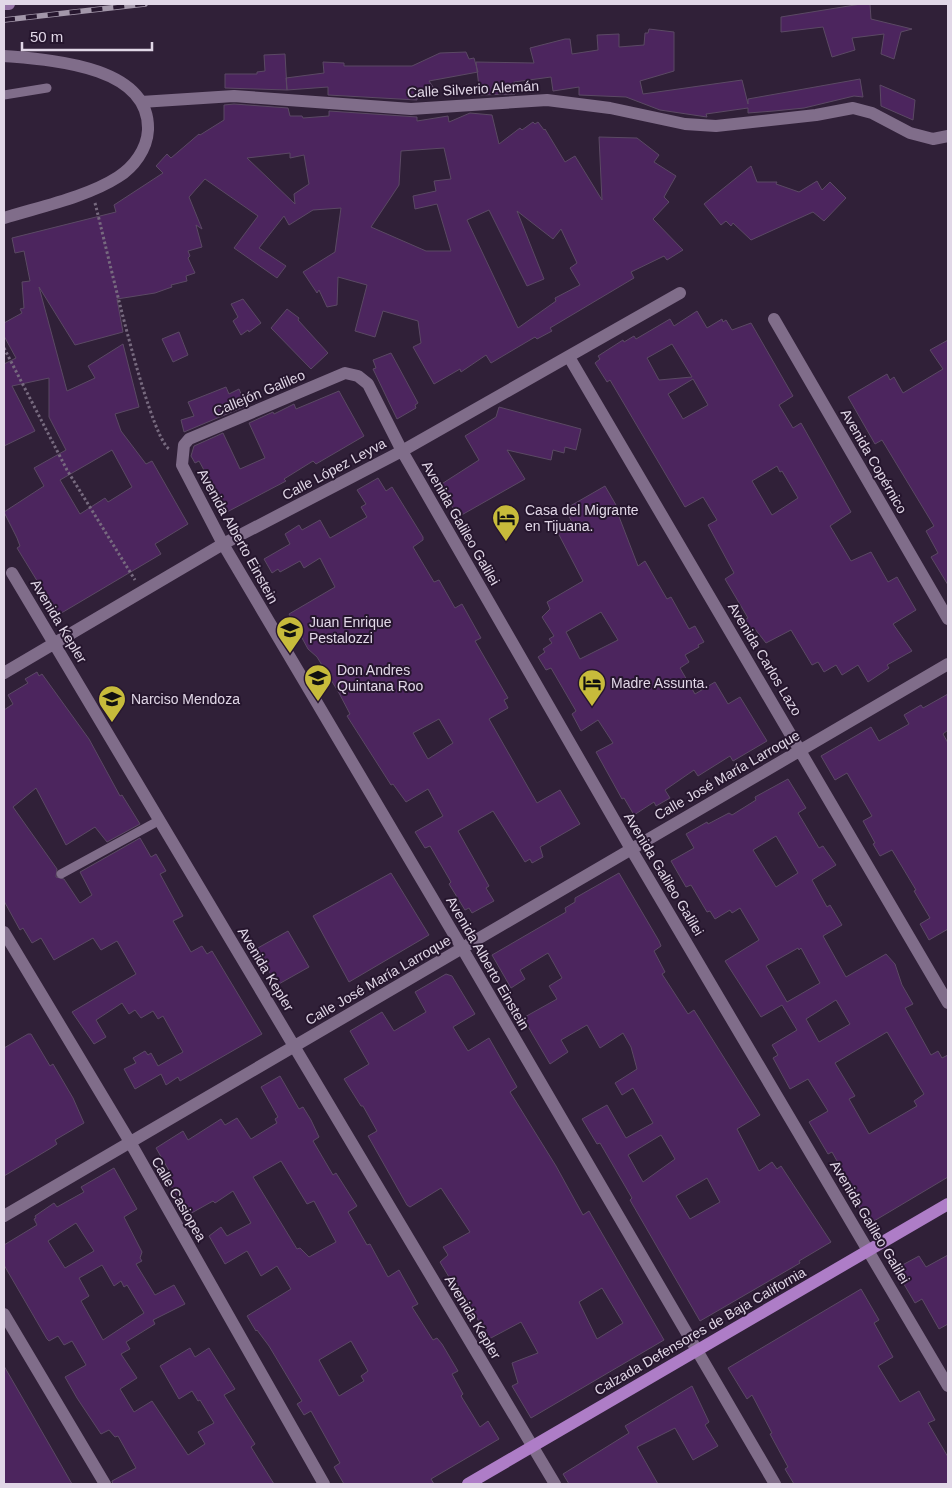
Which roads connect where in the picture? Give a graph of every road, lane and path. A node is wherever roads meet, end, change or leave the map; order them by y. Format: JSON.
{"nodes":[{"id":1,"x":4,"y":4,"type":"edge"},
{"id":2,"x":9,"y":4,"type":"edge"},
{"id":3,"x":4,"y":56,"type":"edge"},
{"id":4,"x":47,"y":88,"type":"dead end"},
{"id":5,"x":4,"y":95,"type":"edge"},
{"id":6,"x":141,"y":102,"type":"junction"},
{"id":7,"x":948,"y":136,"type":"edge"},
{"id":8,"x":92,"y":190,"type":"junction"},
{"id":9,"x":4,"y":218,"type":"edge"},
{"id":10,"x":680,"y":293,"type":"dead end"},
{"id":11,"x":774,"y":319,"type":"dead end"},
{"id":12,"x":4,"y":348,"type":"edge"},
{"id":13,"x":569,"y":357,"type":"junction"},
{"id":14,"x":358,"y":376,"type":"joint"},
{"id":15,"x":402,"y":450,"type":"junction"},
{"id":16,"x":183,"y":455,"type":"junction"},
{"id":17,"x":223,"y":544,"type":"junction"},
{"id":18,"x":12,"y":573,"type":"dead end"},
{"id":19,"x":141,"y":591,"type":"junction"},
{"id":20,"x":948,"y":619,"type":"edge"},
{"id":21,"x":55,"y":644,"type":"junction"},
{"id":22,"x":948,"y":664,"type":"edge"},
{"id":23,"x":4,"y":673,"type":"edge"},
{"id":24,"x":801,"y":750,"type":"junction"},
{"id":25,"x":160,"y":820,"type":"junction"},
{"id":26,"x":631,"y":849,"type":"junction"},
{"id":27,"x":61,"y":874,"type":"dead end"},
{"id":28,"x":4,"y":932,"type":"edge"},
{"id":29,"x":462,"y":948,"type":"junction"},
{"id":30,"x":948,"y":1003,"type":"edge"},
{"id":31,"x":294,"y":1046,"type":"junction"},
{"id":32,"x":130,"y":1142,"type":"junction"},
{"id":33,"x":948,"y":1204,"type":"edge"},
{"id":34,"x":4,"y":1216,"type":"edge"},
{"id":35,"x":869,"y":1250,"type":"junction"},
{"id":36,"x":4,"y":1314,"type":"edge"},
{"id":37,"x":696,"y":1351,"type":"junction"},
{"id":38,"x":948,"y":1386,"type":"edge"},
{"id":39,"x":533,"y":1446,"type":"junction"},
{"id":40,"x":105,"y":1484,"type":"edge"},
{"id":41,"x":324,"y":1484,"type":"edge"},
{"id":42,"x":468,"y":1484,"type":"edge"},
{"id":43,"x":555,"y":1484,"type":"edge"},
{"id":44,"x":775,"y":1484,"type":"edge"}],
"edges":[{"from":1,"to":2,"type":"main road"},
{"from":3,"to":6,"type":"street"},
{"from":4,"to":5,"type":"lane"},
{"from":6,"to":7,"type":"street","name":"Calle Silverio Alemán"},
{"from":6,"to":8,"type":"street"},
{"from":8,"to":9,"type":"street"},
{"from":8,"to":16,"type":"path"},
{"from":10,"to":13,"type":"street","name":"Calle López Leyva"},
{"from":11,"to":20,"type":"street","name":"Avenida Copérnico"},
{"from":12,"to":19,"type":"path"},
{"from":13,"to":15,"type":"street","name":"Calle López Leyva"},
{"from":13,"to":24,"type":"street","name":"Avenida Carlos Lazo"},
{"from":14,"to":15,"type":"street","name":"Avenida Galileo Galilei"},
{"from":14,"to":16,"type":"street","name":"Callejón Galileo"},
{"from":15,"to":17,"type":"street","name":"Calle López Leyva"},
{"from":15,"to":26,"type":"street","name":"Avenida Galileo Galilei"},
{"from":16,"to":17,"type":"street","name":"Avenida Alberto Einstein"},
{"from":17,"to":19,"type":"street","name":"Calle López Leyva"},
{"from":17,"to":29,"type":"street","name":"Avenida Alberto Einstein"},
{"from":18,"to":21,"type":"street","name":"Avenida Kepler"},
{"from":19,"to":21,"type":"street","name":"Calle López Leyva"},
{"from":21,"to":23,"type":"street","name":"Calle López Leyva"},
{"from":21,"to":25,"type":"street","name":"Avenida Kepler"},
{"from":22,"to":24,"type":"street","name":"Calle José María Larroque"},
{"from":24,"to":26,"type":"street","name":"Calle José María Larroque"},
{"from":24,"to":30,"type":"street","name":"Avenida Carlos Lazo"},
{"from":25,"to":27,"type":"lane"},
{"from":25,"to":31,"type":"street","name":"Avenida Kepler"},
{"from":26,"to":29,"type":"street","name":"Calle José María Larroque"},
{"from":26,"to":35,"type":"street","name":"Avenida Galileo Galilei"},
{"from":28,"to":32,"type":"street","name":"Calle Casiopea"},
{"from":29,"to":31,"type":"street","name":"Calle José María Larroque"},
{"from":29,"to":37,"type":"street","name":"Avenida Alberto Einstein"},
{"from":31,"to":32,"type":"street","name":"Calle José María Larroque"},
{"from":31,"to":39,"type":"street","name":"Avenida Kepler"},
{"from":32,"to":34,"type":"street","name":"Calle José María Larroque"},
{"from":32,"to":41,"type":"street","name":"Calle Casiopea"},
{"from":33,"to":35,"type":"main road","name":"Calzada Defensores de Baja California"},
{"from":35,"to":37,"type":"main road","name":"Calzada Defensores de Baja California"},
{"from":35,"to":38,"type":"street","name":"Avenida Galileo Galilei"},
{"from":36,"to":40,"type":"street"},
{"from":37,"to":39,"type":"main road","name":"Calzada Defensores de Baja California"},
{"from":37,"to":44,"type":"street","name":"Avenida Alberto Einstein"},
{"from":39,"to":42,"type":"main road","name":"Calzada Defensores de Baja California"},
{"from":39,"to":43,"type":"street","name":"Avenida Kepler"}]}
